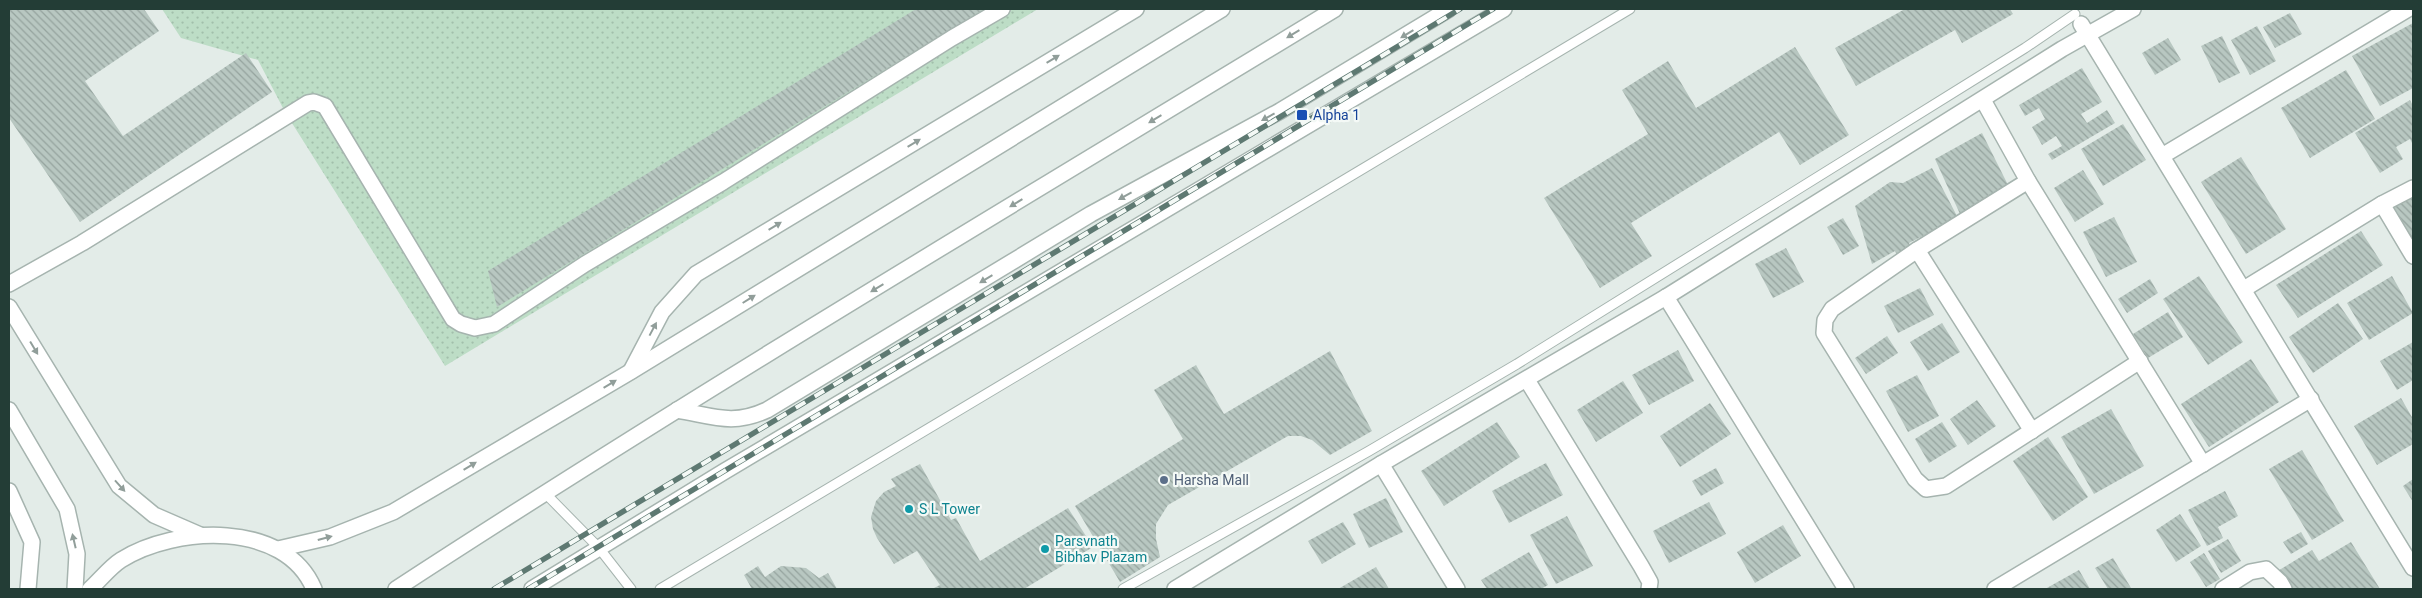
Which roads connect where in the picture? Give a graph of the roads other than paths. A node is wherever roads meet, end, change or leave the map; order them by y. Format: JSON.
{"nodes":[{"id":1,"x":1002,"y":9,"type":"edge"},
{"id":2,"x":1136,"y":9,"type":"edge"},
{"id":3,"x":1222,"y":9,"type":"edge"},
{"id":4,"x":1335,"y":9,"type":"edge"},
{"id":5,"x":1449,"y":9,"type":"edge"},
{"id":6,"x":1504,"y":9,"type":"edge"},
{"id":7,"x":1630,"y":9,"type":"edge"},
{"id":8,"x":2133,"y":9,"type":"edge"},
{"id":9,"x":2408,"y":9,"type":"edge"},
{"id":10,"x":2079,"y":20,"type":"edge"},
{"id":11,"x":1983,"y":100,"type":"junction"},
{"id":12,"x":2162,"y":156,"type":"junction"},
{"id":13,"x":2028,"y":181,"type":"junction"},
{"id":14,"x":2413,"y":188,"type":"edge"},
{"id":15,"x":2382,"y":204,"type":"junction"},
{"id":16,"x":1917,"y":250,"type":"junction"},
{"id":17,"x":2413,"y":256,"type":"edge"},
{"id":18,"x":9,"y":284,"type":"edge"},
{"id":19,"x":2244,"y":289,"type":"junction"},
{"id":20,"x":1666,"y":297,"type":"junction"},
{"id":21,"x":9,"y":307,"type":"edge"},
{"id":22,"x":2140,"y":361,"type":"junction"},
{"id":23,"x":630,"y":372,"type":"junction"},
{"id":24,"x":1527,"y":380,"type":"junction"},
{"id":25,"x":2311,"y":399,"type":"junction"},
{"id":26,"x":9,"y":410,"type":"edge"},
{"id":27,"x":677,"y":410,"type":"junction"},
{"id":28,"x":2032,"y":431,"type":"junction"},
{"id":29,"x":1381,"y":464,"type":"junction"},
{"id":30,"x":2204,"y":464,"type":"junction"},
{"id":31,"x":9,"y":491,"type":"edge"},
{"id":32,"x":544,"y":492,"type":"junction"},
{"id":33,"x":200,"y":535,"type":"junction"},
{"id":34,"x":599,"y":548,"type":"junction"},
{"id":35,"x":278,"y":549,"type":"junction"},
{"id":36,"x":2413,"y":568,"type":"edge"},
{"id":37,"x":665,"y":588,"type":"edge"},
{"id":38,"x":28,"y":589,"type":"edge"},
{"id":39,"x":75,"y":589,"type":"edge"},
{"id":40,"x":90,"y":589,"type":"edge"},
{"id":41,"x":314,"y":589,"type":"edge"},
{"id":42,"x":396,"y":589,"type":"edge"},
{"id":43,"x":532,"y":589,"type":"edge"},
{"id":44,"x":631,"y":589,"type":"edge"},
{"id":45,"x":1123,"y":589,"type":"edge"},
{"id":46,"x":1175,"y":589,"type":"edge"},
{"id":47,"x":1457,"y":589,"type":"edge"},
{"id":48,"x":1649,"y":589,"type":"edge"},
{"id":49,"x":1846,"y":589,"type":"edge"},
{"id":50,"x":1996,"y":589,"type":"edge"},
{"id":51,"x":2223,"y":589,"type":"edge"},
{"id":52,"x":2284,"y":589,"type":"edge"}],
"edges":[{"from":1,"to":18,"type":"street"},
{"from":23,"to":2,"type":"street","one_way":true},
{"from":23,"to":3,"type":"street","one_way":true},
{"from":4,"to":27,"type":"street","one_way":true},
{"from":5,"to":27,"type":"street","one_way":true},
{"from":6,"to":34,"type":"street"},
{"from":7,"to":37,"type":"lane"},
{"from":8,"to":10,"type":"street"},
{"from":9,"to":12,"type":"street"},
{"from":10,"to":11,"type":"street"},
{"from":10,"to":12,"type":"street"},
{"from":10,"to":45,"type":"lane"},
{"from":11,"to":13,"type":"street"},
{"from":11,"to":20,"type":"street"},
{"from":12,"to":19,"type":"street"},
{"from":13,"to":16,"type":"street"},
{"from":13,"to":22,"type":"street"},
{"from":14,"to":15,"type":"street"},
{"from":15,"to":17,"type":"street"},
{"from":15,"to":19,"type":"street"},
{"from":16,"to":28,"type":"street"},
{"from":16,"to":28,"type":"street"},
{"from":19,"to":25,"type":"street"},
{"from":20,"to":24,"type":"street"},
{"from":20,"to":49,"type":"street"},
{"from":21,"to":33,"type":"street","one_way":true},
{"from":22,"to":28,"type":"street"},
{"from":22,"to":30,"type":"street"},
{"from":35,"to":23,"type":"street","one_way":true},
{"from":24,"to":29,"type":"street"},
{"from":24,"to":48,"type":"street"},
{"from":25,"to":30,"type":"street"},
{"from":25,"to":36,"type":"street"},
{"from":39,"to":26,"type":"street","one_way":true},
{"from":27,"to":32,"type":"street"},
{"from":29,"to":46,"type":"street"},
{"from":29,"to":47,"type":"street"},
{"from":30,"to":50,"type":"street"},
{"from":31,"to":38,"type":"street"},
{"from":32,"to":34,"type":"lane"},
{"from":32,"to":42,"type":"street"},
{"from":33,"to":35,"type":"street"},
{"from":33,"to":40,"type":"street"},
{"from":34,"to":43,"type":"street"},
{"from":34,"to":44,"type":"lane"},
{"from":35,"to":41,"type":"street"},
{"from":51,"to":52,"type":"street"}]}
